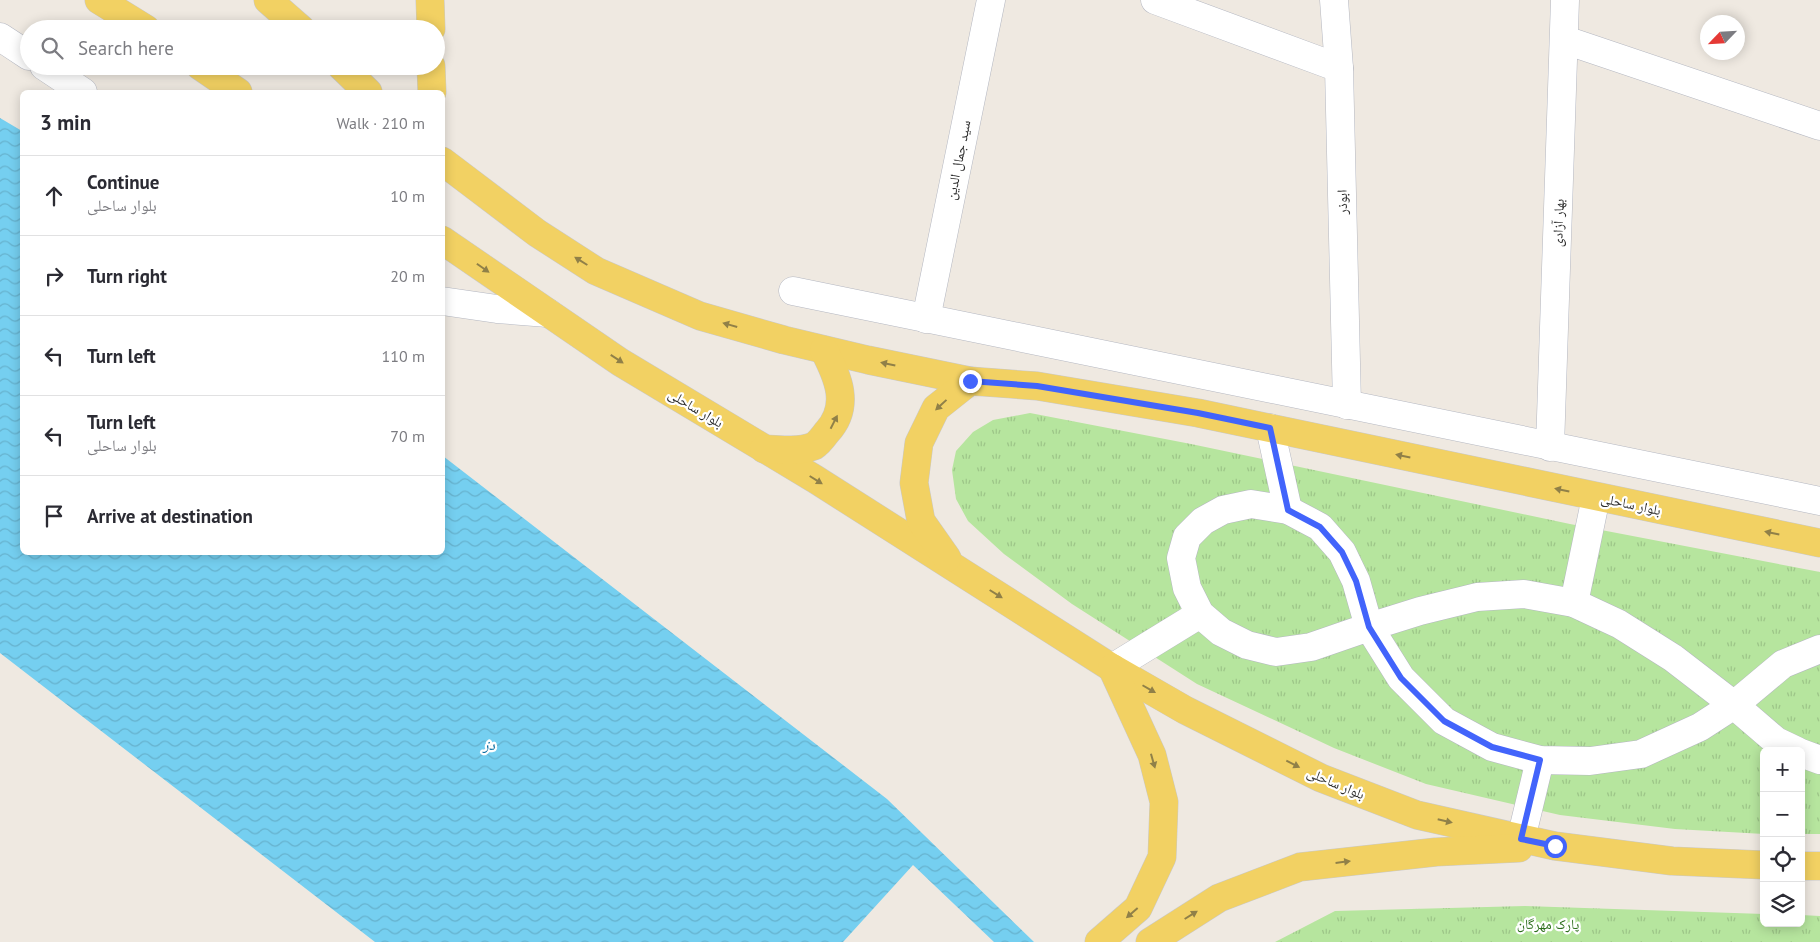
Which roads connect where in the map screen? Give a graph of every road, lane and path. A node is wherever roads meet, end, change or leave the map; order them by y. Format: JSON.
{"nodes":[{"id":1,"x":99,"y":0,"type":"edge"},
{"id":2,"x":430,"y":0,"type":"edge"},
{"id":3,"x":990,"y":0,"type":"edge"},
{"id":4,"x":1155,"y":0,"type":"edge"},
{"id":5,"x":1334,"y":0,"type":"edge"},
{"id":6,"x":1566,"y":0,"type":"edge"},
{"id":7,"x":278,"y":1,"type":"edge"},
{"id":8,"x":131,"y":20,"type":"edge"},
{"id":9,"x":294,"y":20,"type":"edge"},
{"id":10,"x":431,"y":20,"type":"edge"},
{"id":11,"x":0,"y":37,"type":"edge"},
{"id":12,"x":1565,"y":40,"type":"junction"},
{"id":13,"x":20,"y":50,"type":"edge"},
{"id":14,"x":1339,"y":68,"type":"junction"},
{"id":15,"x":58,"y":75,"type":"edge"},
{"id":16,"x":213,"y":75,"type":"edge"},
{"id":17,"x":350,"y":75,"type":"edge"},
{"id":18,"x":431,"y":75,"type":"edge"},
{"id":19,"x":80,"y":90,"type":"edge"},
{"id":20,"x":235,"y":90,"type":"edge"},
{"id":21,"x":366,"y":90,"type":"edge"},
{"id":22,"x":432,"y":90,"type":"edge"},
{"id":23,"x":1820,"y":126,"type":"edge"},
{"id":24,"x":445,"y":162,"type":"edge"},
{"id":25,"x":445,"y":242,"type":"edge"},
{"id":26,"x":793,"y":291,"type":"dead end"},
{"id":27,"x":445,"y":301,"type":"edge"},
{"id":28,"x":548,"y":313,"type":"junction"},
{"id":29,"x":926,"y":319,"type":"junction"},
{"id":30,"x":824,"y":350,"type":"junction"},
{"id":31,"x":970,"y":381,"type":"junction"},
{"id":32,"x":1347,"y":405,"type":"junction"},
{"id":33,"x":1270,"y":428,"type":"junction"},
{"id":34,"x":1550,"y":447,"type":"junction"},
{"id":35,"x":762,"y":448,"type":"junction"},
{"id":36,"x":1596,"y":497,"type":"junction"},
{"id":37,"x":1820,"y":501,"type":"edge"},
{"id":38,"x":1288,"y":510,"type":"junction"},
{"id":39,"x":1820,"y":543,"type":"edge"},
{"id":40,"x":955,"y":569,"type":"junction"},
{"id":41,"x":1574,"y":603,"type":"junction"},
{"id":42,"x":1200,"y":614,"type":"junction"},
{"id":43,"x":1369,"y":627,"type":"junction"},
{"id":44,"x":1820,"y":649,"type":"edge"},
{"id":45,"x":1112,"y":668,"type":"junction"},
{"id":46,"x":1734,"y":705,"type":"junction"},
{"id":47,"x":1789,"y":747,"type":"edge"},
{"id":48,"x":1805,"y":754,"type":"edge"},
{"id":49,"x":1540,"y":760,"type":"junction"},
{"id":50,"x":1820,"y":760,"type":"edge"},
{"id":51,"x":1521,"y":839,"type":"junction"},
{"id":52,"x":1555,"y":846,"type":"junction"},
{"id":53,"x":1760,"y":865,"type":"edge"},
{"id":54,"x":1805,"y":866,"type":"edge"},
{"id":55,"x":1820,"y":866,"type":"edge"},
{"id":56,"x":1099,"y":942,"type":"edge"},
{"id":57,"x":1150,"y":942,"type":"edge"}],
"edges":[{"from":1,"to":8,"type":"main road"},
{"from":2,"to":10,"type":"main road"},
{"from":3,"to":29,"type":"street","name":"سید جمال الدین"},
{"from":4,"to":14,"type":"street"},
{"from":5,"to":14,"type":"street","name":"ابوذر"},
{"from":6,"to":12,"type":"street","name":"بهار آزادی"},
{"from":7,"to":9,"type":"main road"},
{"from":11,"to":13,"type":"street"},
{"from":12,"to":23,"type":"street"},
{"from":12,"to":34,"type":"street","name":"بهار آزادی"},
{"from":14,"to":32,"type":"street","name":"ابوذر"},
{"from":15,"to":19,"type":"street"},
{"from":16,"to":20,"type":"main road"},
{"from":17,"to":21,"type":"main road"},
{"from":18,"to":22,"type":"main road"},
{"from":30,"to":24,"type":"main road","name":"بلوار ساحلی","one_way":true},
{"from":25,"to":28,"type":"main road","name":"بلوار ساحلی","one_way":true},
{"from":26,"to":29,"type":"street"},
{"from":27,"to":28,"type":"street"},
{"from":28,"to":35,"type":"main road","name":"بلوار ساحلی","one_way":true},
{"from":29,"to":32,"type":"street"},
{"from":31,"to":30,"type":"main road","name":"بلوار ساحلی","one_way":true},
{"from":35,"to":30,"type":"main road","one_way":true},
{"from":31,"to":33,"type":"main road","name":"بلوار ساحلی"},
{"from":31,"to":40,"type":"main road","name":"بلوار ساحلی","one_way":true},
{"from":32,"to":34,"type":"street"},
{"from":36,"to":33,"type":"main road","name":"بلوار ساحلی","one_way":true},
{"from":33,"to":38,"type":"street"},
{"from":34,"to":37,"type":"street"},
{"from":35,"to":40,"type":"main road","name":"بلوار ساحلی","one_way":true},
{"from":39,"to":36,"type":"main road","name":"بلوار ساحلی","one_way":true},
{"from":36,"to":41,"type":"street"},
{"from":38,"to":42,"type":"street"},
{"from":38,"to":43,"type":"street"},
{"from":40,"to":45,"type":"main road","name":"بلوار ساحلی","one_way":true},
{"from":41,"to":43,"type":"street"},
{"from":41,"to":46,"type":"street"},
{"from":42,"to":43,"type":"street"},
{"from":42,"to":45,"type":"street"},
{"from":43,"to":49,"type":"street"},
{"from":44,"to":46,"type":"street"},
{"from":45,"to":51,"type":"main road","name":"بلوار ساحلی","one_way":true},
{"from":45,"to":56,"type":"main road","one_way":true},
{"from":46,"to":47,"type":"street"},
{"from":46,"to":49,"type":"street"},
{"from":48,"to":50,"type":"street"},
{"from":49,"to":51,"type":"street"},
{"from":51,"to":52,"type":"main road","name":"بلوار ساحلی"},
{"from":52,"to":53,"type":"main road","name":"بلوار ساحلی"},
{"from":57,"to":52,"type":"main road","one_way":true},
{"from":54,"to":55,"type":"main road"}]}
